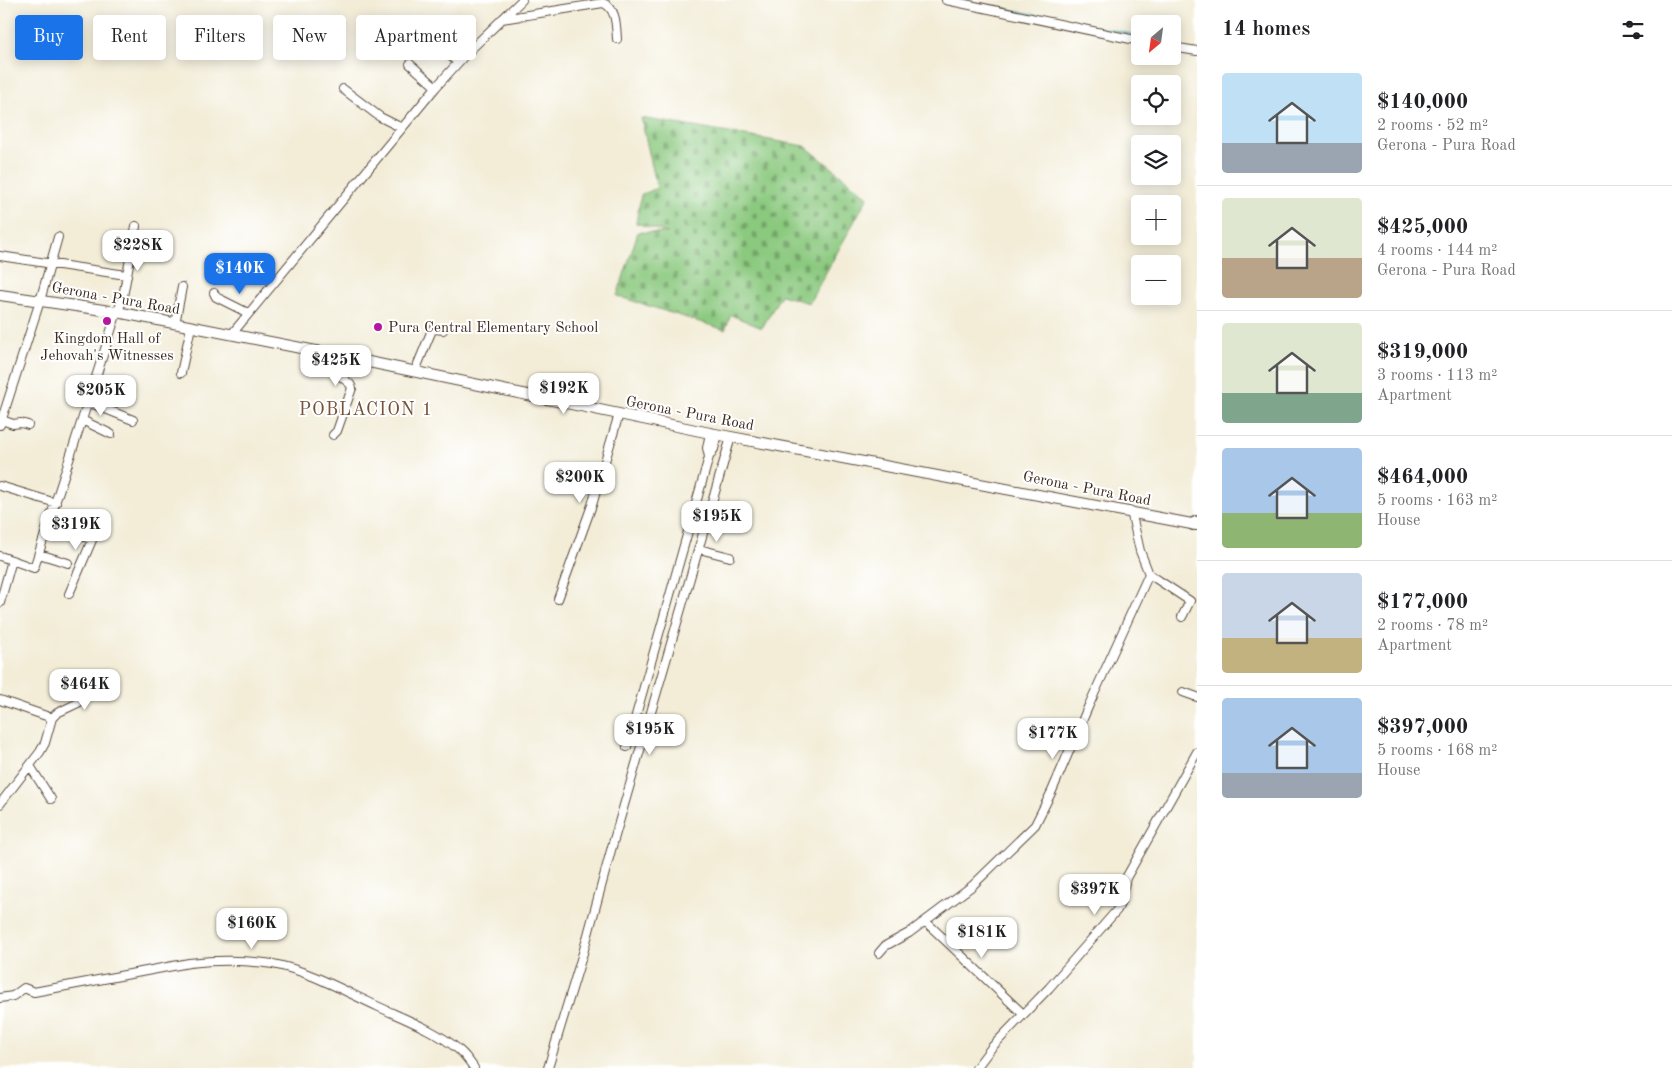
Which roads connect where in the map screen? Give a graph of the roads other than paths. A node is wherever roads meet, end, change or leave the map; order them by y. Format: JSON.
{"nodes":[{"id":1,"x":522,"y":0,"type":"edge"},
{"id":2,"x":946,"y":0,"type":"edge"},
{"id":3,"x":502,"y":19,"type":"junction"},
{"id":4,"x":617,"y":39,"type":"dead end"},
{"id":5,"x":1131,"y":39,"type":"edge"},
{"id":6,"x":1181,"y":48,"type":"edge"},
{"id":7,"x":1197,"y":51,"type":"edge"},
{"id":8,"x":455,"y":60,"type":"edge"},
{"id":9,"x":458,"y":62,"type":"junction"},
{"id":10,"x":410,"y":64,"type":"dead end"},
{"id":11,"x":436,"y":87,"type":"junction"},
{"id":12,"x":343,"y":89,"type":"dead end"},
{"id":13,"x":402,"y":128,"type":"junction"},
{"id":14,"x":136,"y":226,"type":"dead end"},
{"id":15,"x":58,"y":237,"type":"dead end"},
{"id":16,"x":0,"y":256,"type":"edge"},
{"id":17,"x":51,"y":263,"type":"junction"},
{"id":18,"x":126,"y":275,"type":"junction"},
{"id":19,"x":182,"y":287,"type":"dead end"},
{"id":20,"x":214,"y":293,"type":"dead end"},
{"id":21,"x":0,"y":295,"type":"edge"},
{"id":22,"x":40,"y":301,"type":"junction"},
{"id":23,"x":117,"y":312,"type":"junction"},
{"id":24,"x":248,"y":313,"type":"junction"},
{"id":25,"x":175,"y":324,"type":"junction"},
{"id":26,"x":190,"y":327,"type":"junction"},
{"id":27,"x":443,"y":330,"type":"dead end"},
{"id":28,"x":231,"y":335,"type":"junction"},
{"id":29,"x":316,"y":350,"type":"junction"},
{"id":30,"x":415,"y":371,"type":"junction"},
{"id":31,"x":181,"y":373,"type":"dead end"},
{"id":32,"x":88,"y":402,"type":"junction"},
{"id":33,"x":619,"y":414,"type":"junction"},
{"id":34,"x":82,"y":420,"type":"junction"},
{"id":35,"x":133,"y":420,"type":"dead end"},
{"id":36,"x":1,"y":423,"type":"edge"},
{"id":37,"x":28,"y":425,"type":"dead end"},
{"id":38,"x":714,"y":433,"type":"junction"},
{"id":39,"x":111,"y":434,"type":"dead end"},
{"id":40,"x":333,"y":434,"type":"dead end"},
{"id":41,"x":731,"y":437,"type":"junction"},
{"id":42,"x":0,"y":486,"type":"edge"},
{"id":43,"x":56,"y":502,"type":"junction"},
{"id":44,"x":1132,"y":511,"type":"junction"},
{"id":45,"x":49,"y":521,"type":"junction"},
{"id":46,"x":1196,"y":524,"type":"edge"},
{"id":47,"x":699,"y":550,"type":"junction"},
{"id":48,"x":38,"y":554,"type":"junction"},
{"id":49,"x":0,"y":556,"type":"edge"},
{"id":50,"x":730,"y":557,"type":"dead end"},
{"id":51,"x":12,"y":560,"type":"junction"},
{"id":52,"x":68,"y":563,"type":"dead end"},
{"id":53,"x":1149,"y":574,"type":"junction"},
{"id":54,"x":69,"y":594,"type":"dead end"},
{"id":55,"x":558,"y":599,"type":"dead end"},
{"id":56,"x":0,"y":600,"type":"edge"},
{"id":57,"x":1182,"y":618,"type":"dead end"},
{"id":58,"x":89,"y":680,"type":"dead end"},
{"id":59,"x":1183,"y":692,"type":"dead end"},
{"id":60,"x":1197,"y":697,"type":"edge"},
{"id":61,"x":0,"y":700,"type":"edge"},
{"id":62,"x":52,"y":718,"type":"junction"},
{"id":63,"x":627,"y":747,"type":"dead end"},
{"id":64,"x":1197,"y":752,"type":"edge"},
{"id":65,"x":30,"y":766,"type":"junction"},
{"id":66,"x":51,"y":799,"type":"dead end"},
{"id":67,"x":0,"y":804,"type":"edge"},
{"id":68,"x":925,"y":921,"type":"junction"},
{"id":69,"x":879,"y":952,"type":"dead end"},
{"id":70,"x":0,"y":998,"type":"edge"},
{"id":71,"x":1023,"y":1014,"type":"junction"},
{"id":72,"x":474,"y":1068,"type":"edge"},
{"id":73,"x":548,"y":1068,"type":"edge"},
{"id":74,"x":976,"y":1068,"type":"edge"}],
"edges":[{"from":1,"to":3,"type":"street"},
{"from":2,"to":5,"type":"street"},
{"from":3,"to":4,"type":"street"},
{"from":3,"to":9,"type":"street"},
{"from":6,"to":7,"type":"street"},
{"from":8,"to":9,"type":"street"},
{"from":9,"to":11,"type":"street"},
{"from":10,"to":11,"type":"street"},
{"from":11,"to":13,"type":"street"},
{"from":12,"to":13,"type":"street"},
{"from":13,"to":24,"type":"street"},
{"from":14,"to":18,"type":"street"},
{"from":15,"to":17,"type":"street"},
{"from":16,"to":17,"type":"street"},
{"from":17,"to":18,"type":"street"},
{"from":17,"to":22,"type":"street"},
{"from":18,"to":23,"type":"street"},
{"from":19,"to":25,"type":"street"},
{"from":20,"to":24,"type":"street"},
{"from":21,"to":22,"type":"main road","name":"Gerona - Pura Road"},
{"from":22,"to":23,"type":"main road","name":"Gerona - Pura Road"},
{"from":22,"to":36,"type":"street"},
{"from":23,"to":25,"type":"main road","name":"Gerona - Pura Road"},
{"from":23,"to":32,"type":"street"},
{"from":24,"to":28,"type":"street"},
{"from":25,"to":26,"type":"main road","name":"Gerona - Pura Road"},
{"from":26,"to":28,"type":"main road","name":"Gerona - Pura Road"},
{"from":26,"to":31,"type":"street"},
{"from":27,"to":30,"type":"street"},
{"from":28,"to":29,"type":"main road","name":"Gerona - Pura Road"},
{"from":29,"to":30,"type":"main road","name":"Gerona - Pura Road"},
{"from":29,"to":40,"type":"street"},
{"from":30,"to":33,"type":"main road","name":"Gerona - Pura Road"},
{"from":32,"to":34,"type":"street"},
{"from":32,"to":35,"type":"street"},
{"from":33,"to":38,"type":"main road","name":"Gerona - Pura Road"},
{"from":33,"to":55,"type":"street"},
{"from":34,"to":39,"type":"street"},
{"from":34,"to":43,"type":"street"},
{"from":36,"to":37,"type":"street"},
{"from":38,"to":41,"type":"main road","name":"Gerona - Pura Road"},
{"from":38,"to":63,"type":"street"},
{"from":41,"to":44,"type":"main road","name":"Gerona - Pura Road"},
{"from":41,"to":47,"type":"street"},
{"from":42,"to":43,"type":"street"},
{"from":43,"to":45,"type":"street"},
{"from":44,"to":46,"type":"main road","name":"Gerona - Pura Road"},
{"from":44,"to":53,"type":"street"},
{"from":45,"to":48,"type":"street"},
{"from":45,"to":54,"type":"street"},
{"from":47,"to":50,"type":"street"},
{"from":47,"to":73,"type":"street"},
{"from":48,"to":51,"type":"street"},
{"from":48,"to":52,"type":"street"},
{"from":49,"to":51,"type":"street"},
{"from":51,"to":56,"type":"street"},
{"from":53,"to":57,"type":"street"},
{"from":53,"to":68,"type":"street"},
{"from":58,"to":62,"type":"street"},
{"from":59,"to":60,"type":"street"},
{"from":61,"to":62,"type":"street"},
{"from":62,"to":65,"type":"street"},
{"from":64,"to":71,"type":"street"},
{"from":65,"to":66,"type":"street"},
{"from":65,"to":67,"type":"street"},
{"from":68,"to":69,"type":"street"},
{"from":68,"to":71,"type":"street"},
{"from":70,"to":72,"type":"street"},
{"from":71,"to":74,"type":"street"}]}
